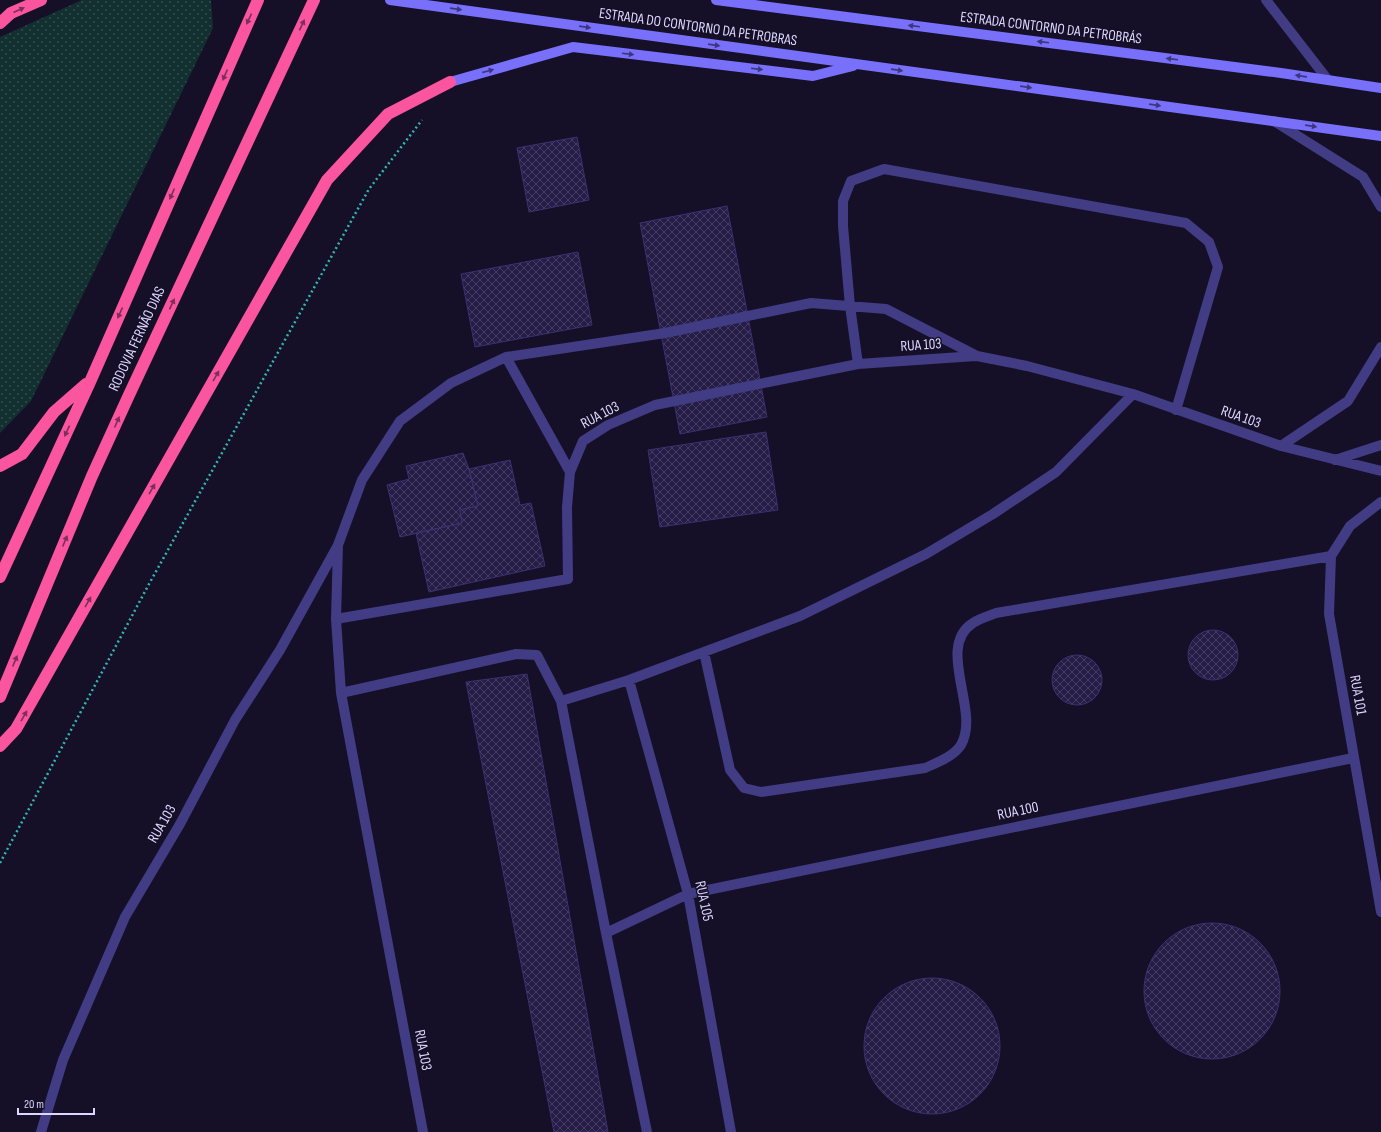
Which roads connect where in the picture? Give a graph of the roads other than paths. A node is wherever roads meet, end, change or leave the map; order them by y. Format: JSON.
{"nodes":[{"id":1,"x":41,"y":0,"type":"edge"},
{"id":2,"x":258,"y":0,"type":"edge"},
{"id":3,"x":314,"y":0,"type":"edge"},
{"id":4,"x":390,"y":0,"type":"edge"},
{"id":5,"x":716,"y":0,"type":"edge"},
{"id":6,"x":1266,"y":0,"type":"edge"},
{"id":7,"x":0,"y":23,"type":"edge"},
{"id":8,"x":859,"y":65,"type":"junction"},
{"id":9,"x":1328,"y":80,"type":"junction"},
{"id":10,"x":450,"y":82,"type":"joint"},
{"id":11,"x":1381,"y":88,"type":"edge"},
{"id":12,"x":1274,"y":121,"type":"junction"},
{"id":13,"x":1381,"y":136,"type":"edge"},
{"id":14,"x":1381,"y":207,"type":"edge"},
{"id":15,"x":850,"y":306,"type":"junction"},
{"id":16,"x":1381,"y":347,"type":"edge"},
{"id":17,"x":506,"y":356,"type":"junction"},
{"id":18,"x":977,"y":356,"type":"junction"},
{"id":19,"x":858,"y":364,"type":"junction"},
{"id":20,"x":90,"y":382,"type":"junction"},
{"id":21,"x":1133,"y":394,"type":"junction"},
{"id":22,"x":1176,"y":410,"type":"junction"},
{"id":23,"x":1381,"y":445,"type":"edge"},
{"id":24,"x":1281,"y":446,"type":"junction"},
{"id":25,"x":1335,"y":460,"type":"junction"},
{"id":26,"x":0,"y":466,"type":"edge"},
{"id":27,"x":1381,"y":471,"type":"edge"},
{"id":28,"x":570,"y":472,"type":"junction"},
{"id":29,"x":1381,"y":502,"type":"edge"},
{"id":30,"x":338,"y":545,"type":"junction"},
{"id":31,"x":1331,"y":556,"type":"junction"},
{"id":32,"x":0,"y":577,"type":"edge"},
{"id":33,"x":336,"y":620,"type":"junction"},
{"id":34,"x":704,"y":652,"type":"junction"},
{"id":35,"x":629,"y":680,"type":"junction"},
{"id":36,"x":341,"y":693,"type":"junction"},
{"id":37,"x":0,"y":697,"type":"edge"},
{"id":38,"x":561,"y":702,"type":"junction"},
{"id":39,"x":0,"y":746,"type":"edge"},
{"id":40,"x":1353,"y":758,"type":"junction"},
{"id":41,"x":688,"y":894,"type":"junction"},
{"id":42,"x":1381,"y":912,"type":"edge"},
{"id":43,"x":606,"y":933,"type":"junction"},
{"id":44,"x":41,"y":1132,"type":"edge"},
{"id":45,"x":423,"y":1132,"type":"edge"},
{"id":46,"x":648,"y":1132,"type":"edge"},
{"id":47,"x":731,"y":1132,"type":"edge"}],
"edges":[{"from":7,"to":1,"type":"highway","one_way":true},
{"from":2,"to":20,"type":"highway","name":"RODOVIA FERNÃO DIAS","one_way":true},
{"from":37,"to":3,"type":"highway","name":"RODOVIA FERNÃO DIAS","one_way":true},
{"from":4,"to":8,"type":"main road","name":"ESTRADA DO CONTORNO DA PETROBRAS","one_way":true},
{"from":9,"to":5,"type":"main road","name":"ESTRADA CONTORNO DA PETROBRÁS","one_way":true},
{"from":6,"to":9,"type":"lane"},
{"from":10,"to":8,"type":"main road","one_way":true},
{"from":8,"to":12,"type":"main road","one_way":true},
{"from":9,"to":11,"type":"main road","name":"ESTRADA CONTORNO DA PETROBRÁS"},
{"from":39,"to":10,"type":"highway","one_way":true},
{"from":12,"to":13,"type":"main road","one_way":true},
{"from":12,"to":14,"type":"lane"},
{"from":15,"to":17,"type":"lane","name":"RUA 103"},
{"from":15,"to":18,"type":"lane","name":"RUA 103"},
{"from":15,"to":19,"type":"lane"},
{"from":15,"to":22,"type":"lane"},
{"from":16,"to":24,"type":"lane"},
{"from":17,"to":28,"type":"lane"},
{"from":17,"to":30,"type":"lane","name":"RUA 103"},
{"from":18,"to":19,"type":"lane","name":"RUA 103"},
{"from":18,"to":21,"type":"lane","name":"RUA 103"},
{"from":19,"to":28,"type":"lane","name":"RUA 103"},
{"from":20,"to":26,"type":"highway"},
{"from":20,"to":32,"type":"highway","name":"RODOVIA FERNÃO DIAS","one_way":true},
{"from":21,"to":22,"type":"lane","name":"RUA 103"},
{"from":21,"to":34,"type":"lane"},
{"from":22,"to":24,"type":"lane","name":"RUA 103"},
{"from":23,"to":25,"type":"lane"},
{"from":24,"to":25,"type":"lane","name":"RUA 103"},
{"from":25,"to":27,"type":"lane","name":"RUA 103"},
{"from":28,"to":33,"type":"lane","name":"RUA 103"},
{"from":29,"to":31,"type":"lane"},
{"from":30,"to":33,"type":"lane","name":"RUA 103"},
{"from":30,"to":44,"type":"lane","name":"RUA 103"},
{"from":31,"to":34,"type":"lane"},
{"from":31,"to":40,"type":"lane","name":"RUA 101"},
{"from":33,"to":36,"type":"lane","name":"RUA 103"},
{"from":34,"to":35,"type":"lane"},
{"from":35,"to":38,"type":"lane"},
{"from":35,"to":41,"type":"lane","name":"RUA 105"},
{"from":36,"to":38,"type":"lane"},
{"from":36,"to":45,"type":"lane","name":"RUA 103"},
{"from":38,"to":43,"type":"lane"},
{"from":40,"to":41,"type":"lane","name":"RUA 100"},
{"from":40,"to":42,"type":"lane","name":"RUA 101"},
{"from":41,"to":43,"type":"lane","name":"RUA 100"},
{"from":41,"to":47,"type":"lane","name":"RUA 105"},
{"from":43,"to":46,"type":"lane"}]}
